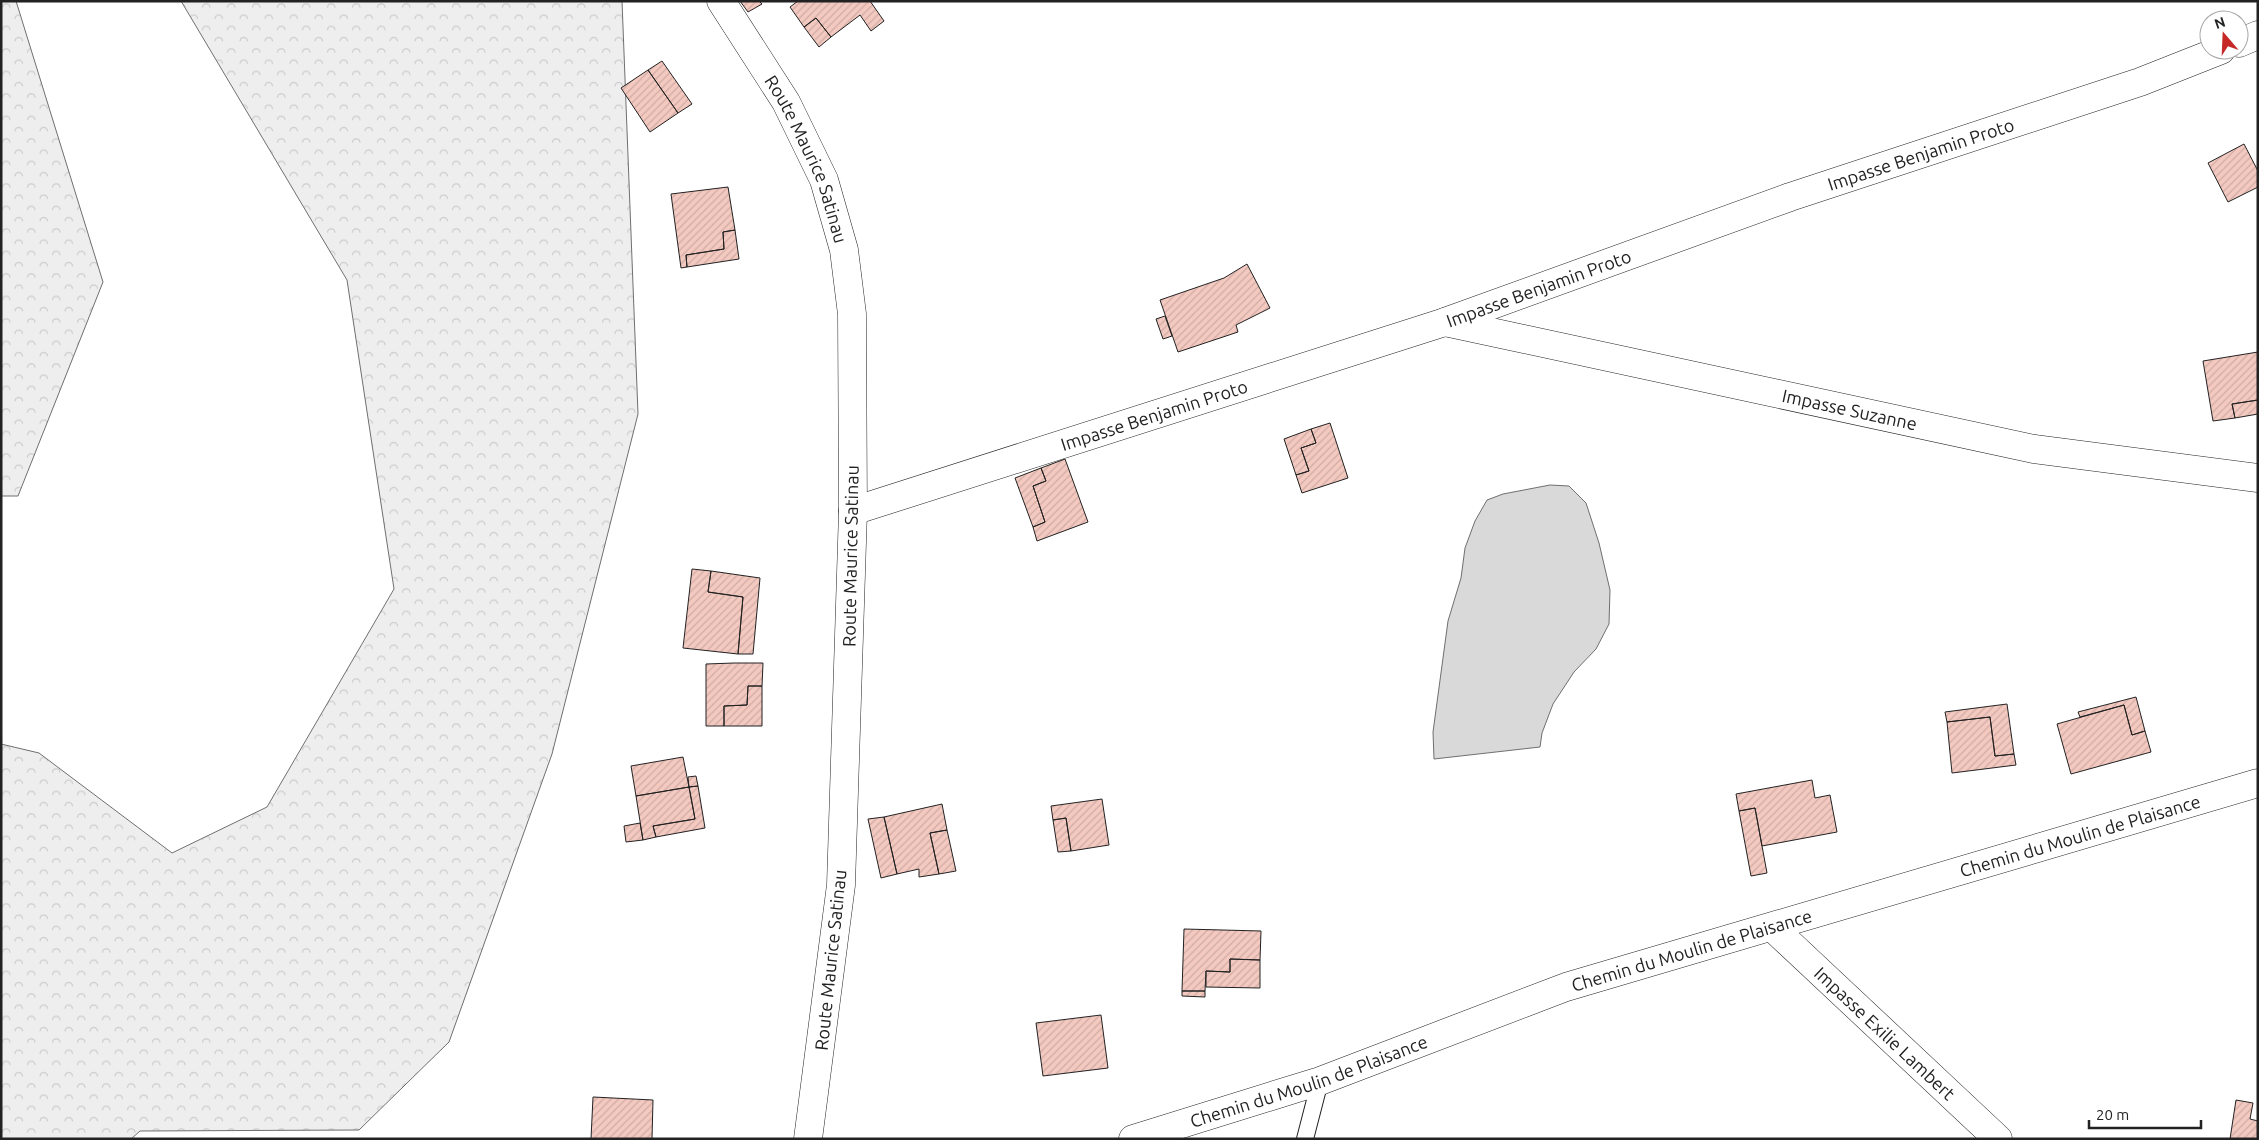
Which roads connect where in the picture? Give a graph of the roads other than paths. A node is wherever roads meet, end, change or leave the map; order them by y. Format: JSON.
{"nodes":[{"id":1,"x":722,"y":1,"type":"edge"},
{"id":2,"x":2199,"y":59,"type":"edge"},
{"id":3,"x":1445,"y":322,"type":"junction"},
{"id":4,"x":2258,"y":478,"type":"edge"},
{"id":5,"x":853,"y":511,"type":"junction"},
{"id":6,"x":2258,"y":783,"type":"edge"},
{"id":7,"x":1772,"y":927,"type":"junction"},
{"id":8,"x":1320,"y":1081,"type":"junction"},
{"id":9,"x":808,"y":1139,"type":"edge"},
{"id":10,"x":1133,"y":1139,"type":"edge"},
{"id":11,"x":1305,"y":1139,"type":"edge"},
{"id":12,"x":1998,"y":1139,"type":"edge"}],
"edges":[{"from":1,"to":5,"type":"street","name":"Route Maurice Satinau"},
{"from":2,"to":3,"type":"street","name":"Impasse Benjamin Proto"},
{"from":3,"to":4,"type":"street","name":"Impasse Suzanne"},
{"from":3,"to":5,"type":"street","name":"Impasse Benjamin Proto"},
{"from":5,"to":9,"type":"street","name":"Route Maurice Satinau"},
{"from":6,"to":7,"type":"street","name":"Chemin du Moulin de Plaisance"},
{"from":7,"to":8,"type":"street","name":"Chemin du Moulin de Plaisance"},
{"from":7,"to":12,"type":"street","name":"Impasse Exilie Lambert"},
{"from":8,"to":10,"type":"street","name":"Chemin du Moulin de Plaisance"},
{"from":8,"to":11,"type":"lane"}]}
